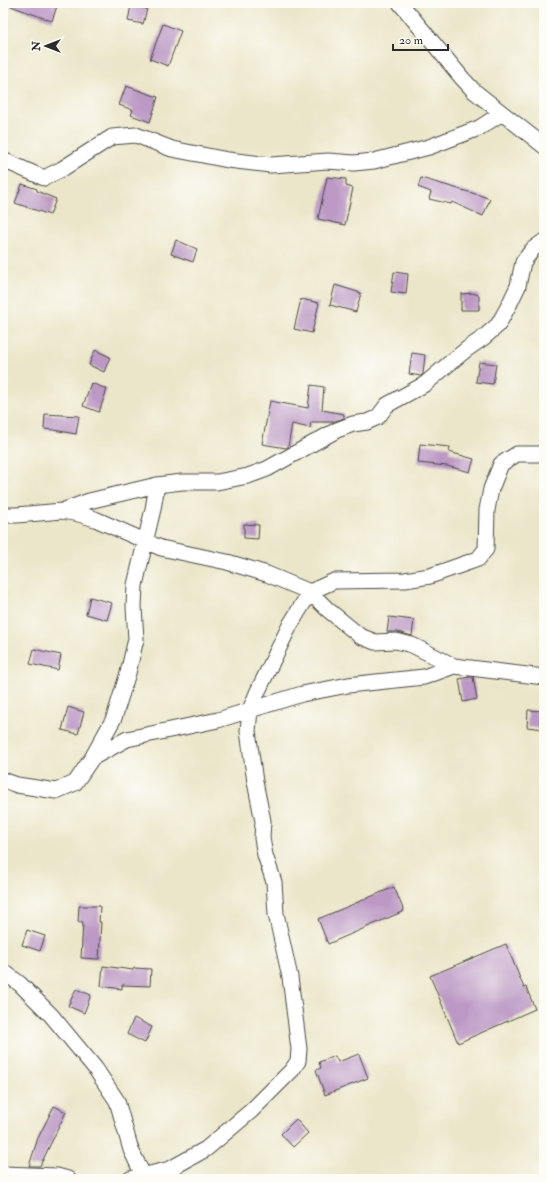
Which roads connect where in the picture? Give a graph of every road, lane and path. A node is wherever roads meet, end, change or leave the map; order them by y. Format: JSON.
{"nodes":[{"id":1,"x":400,"y":3,"type":"edge"},
{"id":2,"x":502,"y":113,"type":"junction"},
{"id":3,"x":544,"y":146,"type":"edge"},
{"id":4,"x":3,"y":160,"type":"edge"},
{"id":5,"x":544,"y":241,"type":"edge"},
{"id":6,"x":544,"y":454,"type":"edge"},
{"id":7,"x":157,"y":485,"type":"junction"},
{"id":8,"x":62,"y":511,"type":"junction"},
{"id":9,"x":3,"y":515,"type":"edge"},
{"id":10,"x":145,"y":541,"type":"junction"},
{"id":11,"x":310,"y":592,"type":"junction"},
{"id":12,"x":454,"y":666,"type":"junction"},
{"id":13,"x":544,"y":677,"type":"edge"},
{"id":14,"x":250,"y":710,"type":"junction"},
{"id":15,"x":92,"y":758,"type":"junction"},
{"id":16,"x":3,"y":780,"type":"edge"},
{"id":17,"x":3,"y":971,"type":"edge"},
{"id":18,"x":3,"y":1174,"type":"edge"},
{"id":19,"x":139,"y":1178,"type":"edge"},
{"id":20,"x":68,"y":1179,"type":"edge"}],
"edges":[{"from":1,"to":2,"type":"street"},
{"from":2,"to":3,"type":"street"},
{"from":2,"to":4,"type":"street"},
{"from":5,"to":7,"type":"street"},
{"from":6,"to":11,"type":"street"},
{"from":7,"to":8,"type":"street"},
{"from":7,"to":10,"type":"street"},
{"from":8,"to":9,"type":"street"},
{"from":8,"to":10,"type":"street"},
{"from":10,"to":11,"type":"street"},
{"from":10,"to":15,"type":"street"},
{"from":11,"to":12,"type":"street"},
{"from":11,"to":14,"type":"street"},
{"from":12,"to":13,"type":"street"},
{"from":12,"to":14,"type":"street"},
{"from":14,"to":15,"type":"street"},
{"from":14,"to":19,"type":"street"},
{"from":15,"to":16,"type":"street"},
{"from":17,"to":19,"type":"street"},
{"from":18,"to":20,"type":"street"}]}
